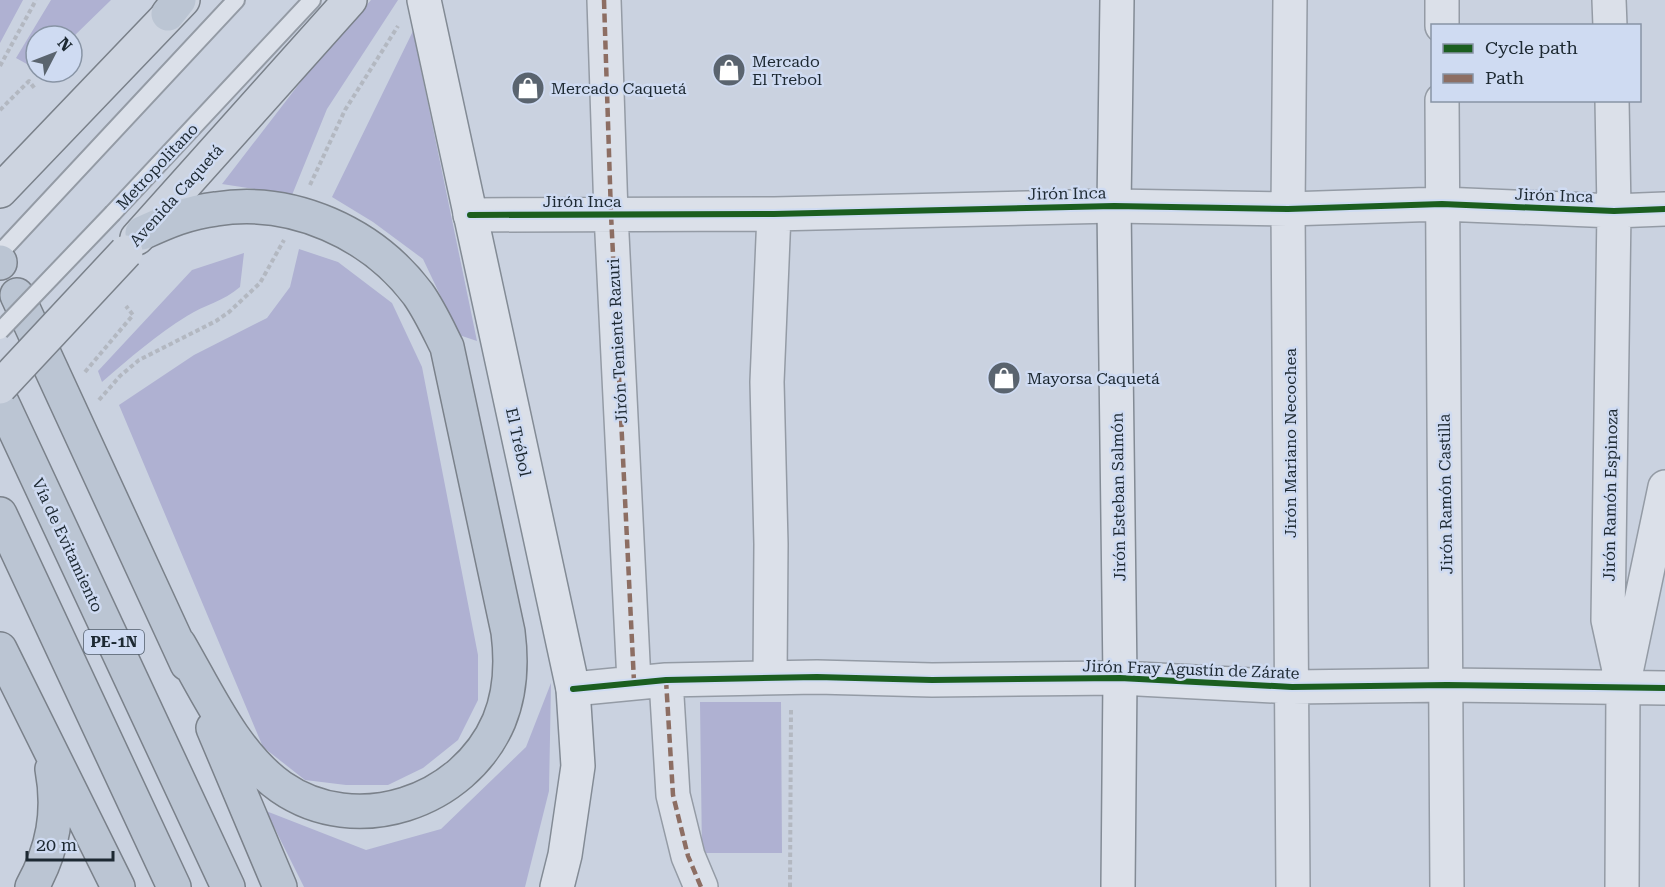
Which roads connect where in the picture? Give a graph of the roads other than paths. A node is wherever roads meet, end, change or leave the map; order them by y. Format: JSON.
{"nodes":[{"id":1,"x":236,"y":0,"type":"edge"},
{"id":2,"x":312,"y":0,"type":"edge"},
{"id":3,"x":350,"y":0,"type":"edge"},
{"id":4,"x":424,"y":0,"type":"edge"},
{"id":5,"x":604,"y":0,"type":"edge"},
{"id":6,"x":1117,"y":0,"type":"edge"},
{"id":7,"x":1290,"y":0,"type":"edge"},
{"id":8,"x":1442,"y":0,"type":"edge"},
{"id":9,"x":1609,"y":0,"type":"edge"},
{"id":10,"x":176,"y":5,"type":"edge"},
{"id":11,"x":1442,"y":24,"type":"edge"},
{"id":12,"x":1610,"y":24,"type":"edge"},
{"id":13,"x":1442,"y":102,"type":"edge"},
{"id":14,"x":1612,"y":102,"type":"edge"},
{"id":15,"x":0,"y":191,"type":"edge"},
{"id":16,"x":1442,"y":204,"type":"junction"},
{"id":17,"x":1114,"y":206,"type":"junction"},
{"id":18,"x":1288,"y":209,"type":"junction"},
{"id":19,"x":1665,"y":209,"type":"edge"},
{"id":20,"x":1614,"y":211,"type":"junction"},
{"id":21,"x":611,"y":214,"type":"junction"},
{"id":22,"x":774,"y":214,"type":"junction"},
{"id":23,"x":470,"y":215,"type":"junction"},
{"id":24,"x":134,"y":242,"type":"junction"},
{"id":25,"x":0,"y":253,"type":"edge"},
{"id":26,"x":16,"y":295,"type":"dead end"},
{"id":27,"x":0,"y":331,"type":"edge"},
{"id":28,"x":0,"y":387,"type":"edge"},
{"id":29,"x":0,"y":398,"type":"edge"},
{"id":30,"x":1665,"y":487,"type":"edge"},
{"id":31,"x":0,"y":514,"type":"edge"},
{"id":32,"x":179,"y":644,"type":"junction"},
{"id":33,"x":0,"y":649,"type":"edge"},
{"id":34,"x":781,"y":678,"type":"junction"},
{"id":35,"x":1120,"y":678,"type":"junction"},
{"id":36,"x":666,"y":680,"type":"junction"},
{"id":37,"x":634,"y":682,"type":"junction"},
{"id":38,"x":1447,"y":685,"type":"junction"},
{"id":39,"x":1292,"y":687,"type":"junction"},
{"id":40,"x":573,"y":688,"type":"junction"},
{"id":41,"x":1623,"y":688,"type":"junction"},
{"id":42,"x":1665,"y":688,"type":"edge"},
{"id":43,"x":43,"y":738,"type":"junction"},
{"id":44,"x":32,"y":887,"type":"edge"},
{"id":45,"x":118,"y":887,"type":"edge"},
{"id":46,"x":174,"y":887,"type":"edge"},
{"id":47,"x":228,"y":887,"type":"edge"},
{"id":48,"x":280,"y":887,"type":"edge"},
{"id":49,"x":557,"y":887,"type":"edge"},
{"id":50,"x":701,"y":887,"type":"edge"},
{"id":51,"x":1118,"y":887,"type":"edge"},
{"id":52,"x":1293,"y":887,"type":"edge"},
{"id":53,"x":1447,"y":887,"type":"edge"},
{"id":54,"x":1622,"y":887,"type":"edge"}],
"edges":[{"from":1,"to":25,"type":"lane"},
{"from":2,"to":27,"type":"lane","name":"Metropolitano","bridge":true},
{"from":3,"to":24,"type":"main road","name":"Avenida Caquetá"},
{"from":4,"to":23,"type":"street","name":"El Trébol"},
{"from":5,"to":21,"type":"street","name":"Jirón Teniente Razuri"},
{"from":6,"to":17,"type":"street","name":"Jirón Esteban Salmón"},
{"from":7,"to":18,"type":"street","name":"Jirón Mariano Necochea"},
{"from":8,"to":11,"type":"street"},
{"from":9,"to":12,"type":"street"},
{"from":10,"to":15,"type":"main road"},
{"from":13,"to":16,"type":"street","name":"Jirón Ramón Castilla"},
{"from":14,"to":20,"type":"street","name":"Jirón Ramón Espinoza"},
{"from":16,"to":18,"type":"street","name":"Jirón Inca"},
{"from":16,"to":20,"type":"street","name":"Jirón Inca"},
{"from":16,"to":38,"type":"street","name":"Jirón Ramón Castilla"},
{"from":17,"to":18,"type":"street","name":"Jirón Inca"},
{"from":17,"to":22,"type":"street","name":"Jirón Inca"},
{"from":17,"to":35,"type":"street","name":"Jirón Esteban Salmón"},
{"from":18,"to":39,"type":"street","name":"Jirón Mariano Necochea"},
{"from":19,"to":20,"type":"street","name":"Jirón Inca"},
{"from":20,"to":41,"type":"street","name":"Jirón Ramón Espinoza"},
{"from":21,"to":22,"type":"street","name":"Jirón Inca"},
{"from":21,"to":23,"type":"street","name":"Jirón Inca"},
{"from":21,"to":37,"type":"street","name":"Jirón Teniente Razuri"},
{"from":22,"to":34,"type":"street"},
{"from":23,"to":40,"type":"street","name":"El Trébol"},
{"from":24,"to":28,"type":"main road","name":"Avenida Caquetá","bridge":true},
{"from":24,"to":32,"type":"highway"},
{"from":26,"to":32,"type":"highway"},
{"from":29,"to":47,"type":"highway","name":"Vía de Evitamiento","number":"PE-1N"},
{"from":30,"to":41,"type":"street"},
{"from":31,"to":46,"type":"highway","number":"PE-1N"},
{"from":32,"to":48,"type":"highway"},
{"from":33,"to":43,"type":"highway"},
{"from":34,"to":35,"type":"street","name":"Jirón Fray Agustín de Zárate"},
{"from":34,"to":36,"type":"street","name":"Jirón Fray Agustín de Zárate"},
{"from":35,"to":39,"type":"street","name":"Jirón Fray Agustín de Zárate"},
{"from":35,"to":51,"type":"street","name":"Jirón Esteban Salmón"},
{"from":36,"to":37,"type":"street","name":"Jirón Fray Agustín de Zárate"},
{"from":36,"to":50,"type":"street"},
{"from":37,"to":40,"type":"street","name":"Jirón Fray Agustín de Zárate"},
{"from":38,"to":39,"type":"street","name":"Jirón Fray Agustín de Zárate"},
{"from":38,"to":41,"type":"street","name":"Jirón Fray Agustín de Zárate"},
{"from":38,"to":53,"type":"street","name":"Jirón Ramón Castilla"},
{"from":39,"to":52,"type":"street","name":"Jirón Mariano Necochea"},
{"from":40,"to":49,"type":"street","name":"El Trébol"},
{"from":41,"to":42,"type":"street","name":"Jirón Fray Agustín de Zárate"},
{"from":41,"to":54,"type":"street","name":"Jirón Ramón Espinoza"},
{"from":43,"to":44,"type":"highway"},
{"from":43,"to":45,"type":"highway"}]}
